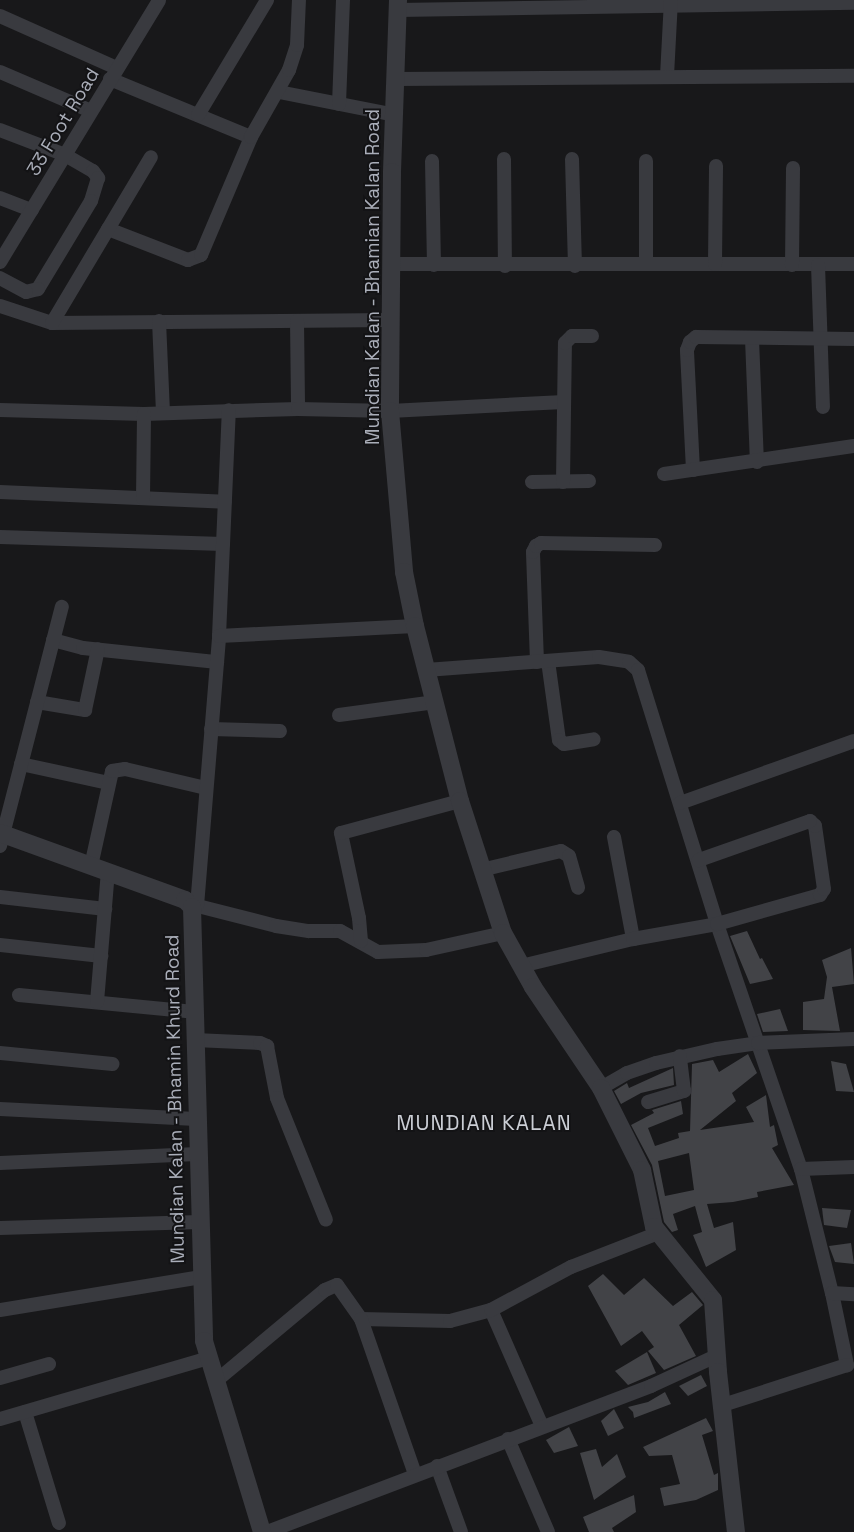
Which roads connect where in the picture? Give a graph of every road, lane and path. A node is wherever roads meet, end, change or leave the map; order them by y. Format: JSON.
{"nodes":[{"id":1,"x":159,"y":0,"type":"edge"},
{"id":2,"x":267,"y":0,"type":"edge"},
{"id":3,"x":299,"y":0,"type":"edge"},
{"id":4,"x":343,"y":0,"type":"edge"},
{"id":5,"x":670,"y":3,"type":"edge"},
{"id":6,"x":854,"y":3,"type":"edge"},
{"id":7,"x":398,"y":5,"type":"edge"},
{"id":8,"x":0,"y":16,"type":"edge"},
{"id":9,"x":0,"y":72,"type":"edge"},
{"id":10,"x":114,"y":74,"type":"junction"},
{"id":11,"x":668,"y":76,"type":"junction"},
{"id":12,"x":854,"y":76,"type":"edge"},
{"id":13,"x":396,"y":79,"type":"junction"},
{"id":14,"x":278,"y":92,"type":"junction"},
{"id":15,"x":339,"y":104,"type":"junction"},
{"id":16,"x":91,"y":111,"type":"junction"},
{"id":17,"x":198,"y":115,"type":"junction"},
{"id":18,"x":395,"y":115,"type":"junction"},
{"id":19,"x":0,"y":130,"type":"edge"},
{"id":20,"x":251,"y":137,"type":"junction"},
{"id":21,"x":65,"y":155,"type":"junction"},
{"id":22,"x":152,"y":157,"type":"dead end"},
{"id":23,"x":504,"y":159,"type":"dead end"},
{"id":24,"x":572,"y":159,"type":"dead end"},
{"id":25,"x":432,"y":160,"type":"dead end"},
{"id":26,"x":646,"y":161,"type":"dead end"},
{"id":27,"x":716,"y":166,"type":"dead end"},
{"id":28,"x":793,"y":168,"type":"dead end"},
{"id":29,"x":0,"y":198,"type":"edge"},
{"id":30,"x":32,"y":210,"type":"junction"},
{"id":31,"x":108,"y":229,"type":"junction"},
{"id":32,"x":0,"y":262,"type":"edge"},
{"id":33,"x":391,"y":264,"type":"junction"},
{"id":34,"x":646,"y":264,"type":"junction"},
{"id":35,"x":715,"y":264,"type":"junction"},
{"id":36,"x":854,"y":264,"type":"edge"},
{"id":37,"x":434,"y":265,"type":"junction"},
{"id":38,"x":792,"y":265,"type":"junction"},
{"id":39,"x":818,"y":265,"type":"junction"},
{"id":40,"x":505,"y":266,"type":"junction"},
{"id":41,"x":575,"y":266,"type":"junction"},
{"id":42,"x":0,"y":278,"type":"edge"},
{"id":43,"x":0,"y":306,"type":"edge"},
{"id":44,"x":297,"y":320,"type":"junction"},
{"id":45,"x":391,"y":320,"type":"junction"},
{"id":46,"x":159,"y":322,"type":"junction"},
{"id":47,"x":52,"y":323,"type":"junction"},
{"id":48,"x":592,"y":336,"type":"dead end"},
{"id":49,"x":819,"y":338,"type":"junction"},
{"id":50,"x":752,"y":339,"type":"junction"},
{"id":51,"x":854,"y":339,"type":"edge"},
{"id":52,"x":564,"y":402,"type":"junction"},
{"id":53,"x":822,"y":407,"type":"dead end"},
{"id":54,"x":298,"y":409,"type":"junction"},
{"id":55,"x":0,"y":410,"type":"edge"},
{"id":56,"x":229,"y":410,"type":"junction"},
{"id":57,"x":390,"y":411,"type":"junction"},
{"id":58,"x":163,"y":413,"type":"junction"},
{"id":59,"x":144,"y":414,"type":"junction"},
{"id":60,"x":854,"y":446,"type":"edge"},
{"id":61,"x":757,"y":462,"type":"junction"},
{"id":62,"x":693,"y":470,"type":"junction"},
{"id":63,"x":664,"y":474,"type":"dead end"},
{"id":64,"x":589,"y":481,"type":"dead end"},
{"id":65,"x":532,"y":482,"type":"dead end"},
{"id":66,"x":563,"y":482,"type":"junction"},
{"id":67,"x":0,"y":492,"type":"edge"},
{"id":68,"x":143,"y":498,"type":"junction"},
{"id":69,"x":225,"y":502,"type":"junction"},
{"id":70,"x":0,"y":537,"type":"edge"},
{"id":71,"x":223,"y":544,"type":"junction"},
{"id":72,"x":655,"y":545,"type":"dead end"},
{"id":73,"x":62,"y":607,"type":"dead end"},
{"id":74,"x":415,"y":626,"type":"junction"},
{"id":75,"x":219,"y":636,"type":"junction"},
{"id":76,"x":53,"y":640,"type":"junction"},
{"id":77,"x":98,"y":649,"type":"junction"},
{"id":78,"x":217,"y":662,"type":"junction"},
{"id":79,"x":542,"y":662,"type":"junction"},
{"id":80,"x":426,"y":670,"type":"junction"},
{"id":81,"x":37,"y":702,"type":"junction"},
{"id":82,"x":436,"y":702,"type":"junction"},
{"id":83,"x":340,"y":715,"type":"dead end"},
{"id":84,"x":211,"y":728,"type":"junction"},
{"id":85,"x":280,"y":731,"type":"dead end"},
{"id":86,"x":594,"y":739,"type":"dead end"},
{"id":87,"x":854,"y":741,"type":"edge"},
{"id":88,"x":20,"y":764,"type":"junction"},
{"id":89,"x":108,"y":783,"type":"junction"},
{"id":90,"x":206,"y":788,"type":"junction"},
{"id":91,"x":460,"y":800,"type":"junction"},
{"id":92,"x":680,"y":803,"type":"junction"},
{"id":93,"x":614,"y":836,"type":"dead end"},
{"id":94,"x":1,"y":838,"type":"edge"},
{"id":95,"x":698,"y":860,"type":"junction"},
{"id":96,"x":91,"y":866,"type":"junction"},
{"id":97,"x":481,"y":870,"type":"junction"},
{"id":98,"x":108,"y":872,"type":"junction"},
{"id":99,"x":578,"y":888,"type":"dead end"},
{"id":100,"x":0,"y":897,"type":"edge"},
{"id":101,"x":194,"y":905,"type":"junction"},
{"id":102,"x":105,"y":909,"type":"junction"},
{"id":103,"x":717,"y":924,"type":"junction"},
{"id":104,"x":503,"y":933,"type":"junction"},
{"id":105,"x":633,"y":939,"type":"junction"},
{"id":106,"x":361,"y":941,"type":"junction"},
{"id":107,"x":0,"y":945,"type":"edge"},
{"id":108,"x":101,"y":956,"type":"junction"},
{"id":109,"x":521,"y":966,"type":"junction"},
{"id":110,"x":19,"y":995,"type":"dead end"},
{"id":111,"x":97,"y":1002,"type":"junction"},
{"id":112,"x":194,"y":1012,"type":"junction"},
{"id":113,"x":854,"y":1039,"type":"edge"},
{"id":114,"x":195,"y":1040,"type":"junction"},
{"id":115,"x":758,"y":1043,"type":"junction"},
{"id":116,"x":0,"y":1053,"type":"edge"},
{"id":117,"x":680,"y":1056,"type":"junction"},
{"id":118,"x":112,"y":1064,"type":"dead end"},
{"id":119,"x":601,"y":1088,"type":"junction"},
{"id":120,"x":648,"y":1102,"type":"dead end"},
{"id":121,"x":0,"y":1109,"type":"edge"},
{"id":122,"x":196,"y":1119,"type":"junction"},
{"id":123,"x":197,"y":1154,"type":"junction"},
{"id":124,"x":0,"y":1163,"type":"edge"},
{"id":125,"x":854,"y":1166,"type":"edge"},
{"id":126,"x":801,"y":1169,"type":"junction"},
{"id":127,"x":326,"y":1220,"type":"dead end"},
{"id":128,"x":199,"y":1222,"type":"junction"},
{"id":129,"x":0,"y":1228,"type":"edge"},
{"id":130,"x":658,"y":1233,"type":"junction"},
{"id":131,"x":201,"y":1277,"type":"junction"},
{"id":132,"x":832,"y":1292,"type":"junction"},
{"id":133,"x":854,"y":1294,"type":"edge"},
{"id":134,"x":0,"y":1310,"type":"edge"},
{"id":135,"x":491,"y":1310,"type":"junction"},
{"id":136,"x":361,"y":1320,"type":"junction"},
{"id":137,"x":208,"y":1358,"type":"junction"},
{"id":138,"x":49,"y":1364,"type":"dead end"},
{"id":139,"x":717,"y":1364,"type":"junction"},
{"id":140,"x":850,"y":1365,"type":"edge"},
{"id":141,"x":0,"y":1378,"type":"edge"},
{"id":142,"x":216,"y":1381,"type":"junction"},
{"id":143,"x":723,"y":1405,"type":"junction"},
{"id":144,"x":25,"y":1412,"type":"junction"},
{"id":145,"x":0,"y":1419,"type":"edge"},
{"id":146,"x":542,"y":1426,"type":"junction"},
{"id":147,"x":508,"y":1440,"type":"junction"},
{"id":148,"x":437,"y":1466,"type":"junction"},
{"id":149,"x":415,"y":1474,"type":"junction"},
{"id":150,"x":59,"y":1523,"type":"dead end"},
{"id":151,"x":262,"y":1532,"type":"edge"},
{"id":152,"x":267,"y":1532,"type":"edge"},
{"id":153,"x":461,"y":1532,"type":"edge"},
{"id":154,"x":548,"y":1532,"type":"edge"},
{"id":155,"x":736,"y":1532,"type":"edge"}],
"edges":[{"from":1,"to":10,"type":"street","name":"33 Foot Road"},
{"from":2,"to":17,"type":"street"},
{"from":3,"to":14,"type":"street"},
{"from":4,"to":15,"type":"street"},
{"from":5,"to":6,"type":"street"},
{"from":5,"to":7,"type":"street"},
{"from":5,"to":11,"type":"street"},
{"from":7,"to":13,"type":"street","name":"Mundian Kalan - Bhamian Kalan Road"},
{"from":8,"to":10,"type":"street"},
{"from":9,"to":16,"type":"street"},
{"from":10,"to":16,"type":"street","name":"33 Foot Road"},
{"from":10,"to":17,"type":"street"},
{"from":11,"to":12,"type":"street"},
{"from":11,"to":13,"type":"street"},
{"from":13,"to":18,"type":"street","name":"Mundian Kalan - Bhamian Kalan Road"},
{"from":14,"to":15,"type":"street"},
{"from":14,"to":20,"type":"street"},
{"from":15,"to":18,"type":"street"},
{"from":16,"to":21,"type":"street","name":"33 Foot Road"},
{"from":17,"to":20,"type":"street"},
{"from":18,"to":33,"type":"street","name":"Mundian Kalan - Bhamian Kalan Road"},
{"from":19,"to":21,"type":"street"},
{"from":20,"to":31,"type":"street"},
{"from":21,"to":30,"type":"street","name":"33 Foot Road"},
{"from":21,"to":42,"type":"street"},
{"from":22,"to":31,"type":"street"},
{"from":23,"to":40,"type":"street"},
{"from":24,"to":41,"type":"street"},
{"from":25,"to":37,"type":"street"},
{"from":26,"to":34,"type":"street"},
{"from":27,"to":35,"type":"street"},
{"from":28,"to":38,"type":"street"},
{"from":29,"to":30,"type":"street"},
{"from":30,"to":32,"type":"street","name":"33 Foot Road"},
{"from":31,"to":47,"type":"street"},
{"from":33,"to":37,"type":"street"},
{"from":33,"to":45,"type":"street","name":"Mundian Kalan - Bhamian Kalan Road"},
{"from":34,"to":35,"type":"street"},
{"from":34,"to":41,"type":"street"},
{"from":35,"to":38,"type":"street"},
{"from":36,"to":39,"type":"street"},
{"from":37,"to":40,"type":"street"},
{"from":38,"to":39,"type":"street"},
{"from":39,"to":49,"type":"street"},
{"from":40,"to":41,"type":"street"},
{"from":43,"to":47,"type":"street"},
{"from":44,"to":45,"type":"street"},
{"from":44,"to":46,"type":"street"},
{"from":44,"to":54,"type":"street"},
{"from":45,"to":57,"type":"street","name":"Mundian Kalan - Bhamian Kalan Road"},
{"from":46,"to":47,"type":"street"},
{"from":46,"to":58,"type":"street"},
{"from":48,"to":52,"type":"street"},
{"from":49,"to":50,"type":"street"},
{"from":49,"to":51,"type":"street"},
{"from":49,"to":53,"type":"street"},
{"from":50,"to":61,"type":"street"},
{"from":50,"to":62,"type":"street"},
{"from":52,"to":57,"type":"street"},
{"from":52,"to":66,"type":"street"},
{"from":54,"to":56,"type":"street"},
{"from":54,"to":57,"type":"street"},
{"from":55,"to":59,"type":"street"},
{"from":56,"to":58,"type":"street"},
{"from":56,"to":69,"type":"street"},
{"from":57,"to":74,"type":"street","name":"Mundian Kalan - Bhamian Kalan Road"},
{"from":58,"to":59,"type":"street"},
{"from":59,"to":68,"type":"street"},
{"from":60,"to":61,"type":"street"},
{"from":61,"to":62,"type":"street"},
{"from":62,"to":63,"type":"street"},
{"from":64,"to":66,"type":"street"},
{"from":65,"to":66,"type":"street"},
{"from":67,"to":68,"type":"street"},
{"from":68,"to":69,"type":"street"},
{"from":69,"to":71,"type":"street"},
{"from":70,"to":71,"type":"street"},
{"from":71,"to":75,"type":"street"},
{"from":72,"to":79,"type":"street"},
{"from":73,"to":76,"type":"street"},
{"from":74,"to":75,"type":"street"},
{"from":74,"to":80,"type":"street","name":"Mundian Kalan - Bhamian Kalan Road"},
{"from":75,"to":78,"type":"street"},
{"from":76,"to":77,"type":"street"},
{"from":76,"to":81,"type":"street"},
{"from":77,"to":78,"type":"street"},
{"from":77,"to":81,"type":"street"},
{"from":78,"to":84,"type":"street"},
{"from":79,"to":80,"type":"street"},
{"from":79,"to":86,"type":"street"},
{"from":79,"to":92,"type":"street"},
{"from":80,"to":82,"type":"street","name":"Mundian Kalan - Bhamian Kalan Road"},
{"from":81,"to":88,"type":"street"},
{"from":82,"to":83,"type":"street"},
{"from":82,"to":91,"type":"street","name":"Mundian Kalan - Bhamian Kalan Road"},
{"from":84,"to":85,"type":"street"},
{"from":84,"to":90,"type":"street"},
{"from":87,"to":92,"type":"street"},
{"from":88,"to":89,"type":"street"},
{"from":88,"to":94,"type":"street"},
{"from":89,"to":90,"type":"street"},
{"from":89,"to":96,"type":"street"},
{"from":90,"to":101,"type":"street"},
{"from":91,"to":97,"type":"street","name":"Mundian Kalan - Bhamian Kalan Road"},
{"from":91,"to":106,"type":"street"},
{"from":92,"to":95,"type":"street"},
{"from":93,"to":105,"type":"street"},
{"from":94,"to":96,"type":"street"},
{"from":95,"to":103,"type":"street"},
{"from":95,"to":103,"type":"street"},
{"from":96,"to":98,"type":"street"},
{"from":97,"to":99,"type":"street"},
{"from":97,"to":104,"type":"street","name":"Mundian Kalan - Bhamian Kalan Road"},
{"from":98,"to":101,"type":"street"},
{"from":98,"to":102,"type":"street"},
{"from":100,"to":102,"type":"street"},
{"from":101,"to":106,"type":"street"},
{"from":101,"to":112,"type":"street","name":"Mundian Kalan - Bhamin Khurd Road"},
{"from":102,"to":108,"type":"street"},
{"from":103,"to":105,"type":"street"},
{"from":103,"to":115,"type":"street"},
{"from":104,"to":106,"type":"street"},
{"from":104,"to":109,"type":"street","name":"Mundian Kalan - Bhamian Kalan Road"},
{"from":105,"to":109,"type":"street"},
{"from":107,"to":108,"type":"street"},
{"from":108,"to":111,"type":"street"},
{"from":109,"to":119,"type":"street","name":"Mundian Kalan - Bhamian Kalan Road"},
{"from":110,"to":111,"type":"street"},
{"from":111,"to":112,"type":"street"},
{"from":112,"to":114,"type":"street","name":"Mundian Kalan - Bhamin Khurd Road"},
{"from":113,"to":115,"type":"street"},
{"from":114,"to":122,"type":"street","name":"Mundian Kalan - Bhamin Khurd Road"},
{"from":114,"to":127,"type":"street"},
{"from":115,"to":117,"type":"street"},
{"from":115,"to":126,"type":"street"},
{"from":116,"to":118,"type":"street"},
{"from":117,"to":119,"type":"street"},
{"from":117,"to":120,"type":"street"},
{"from":119,"to":130,"type":"street","name":"Mundian Kalan - Bhamian Kalan Road"},
{"from":121,"to":122,"type":"street"},
{"from":122,"to":123,"type":"street","name":"Mundian Kalan - Bhamin Khurd Road"},
{"from":123,"to":124,"type":"street"},
{"from":123,"to":128,"type":"street","name":"Mundian Kalan - Bhamin Khurd Road"},
{"from":125,"to":126,"type":"street"},
{"from":126,"to":132,"type":"street"},
{"from":128,"to":129,"type":"street"},
{"from":128,"to":131,"type":"street","name":"Mundian Kalan - Bhamin Khurd Road"},
{"from":130,"to":135,"type":"street"},
{"from":130,"to":139,"type":"street"},
{"from":131,"to":134,"type":"street"},
{"from":131,"to":137,"type":"street","name":"Mundian Kalan - Bhamin Khurd Road"},
{"from":132,"to":133,"type":"street"},
{"from":132,"to":140,"type":"street"},
{"from":135,"to":136,"type":"street"},
{"from":135,"to":146,"type":"street"},
{"from":136,"to":142,"type":"street"},
{"from":136,"to":149,"type":"street"},
{"from":137,"to":142,"type":"street","name":"Mundian Kalan - Bhamin Khurd Road"},
{"from":137,"to":144,"type":"street"},
{"from":138,"to":141,"type":"street"},
{"from":139,"to":143,"type":"street"},
{"from":139,"to":146,"type":"street"},
{"from":140,"to":143,"type":"street"},
{"from":142,"to":151,"type":"street","name":"Mundian Kalan - Bhamin Khurd Road"},
{"from":143,"to":155,"type":"street"},
{"from":144,"to":145,"type":"street"},
{"from":144,"to":150,"type":"street"},
{"from":146,"to":147,"type":"street"},
{"from":147,"to":148,"type":"street"},
{"from":147,"to":154,"type":"street"},
{"from":148,"to":149,"type":"street"},
{"from":148,"to":153,"type":"street"},
{"from":149,"to":152,"type":"street"}]}
